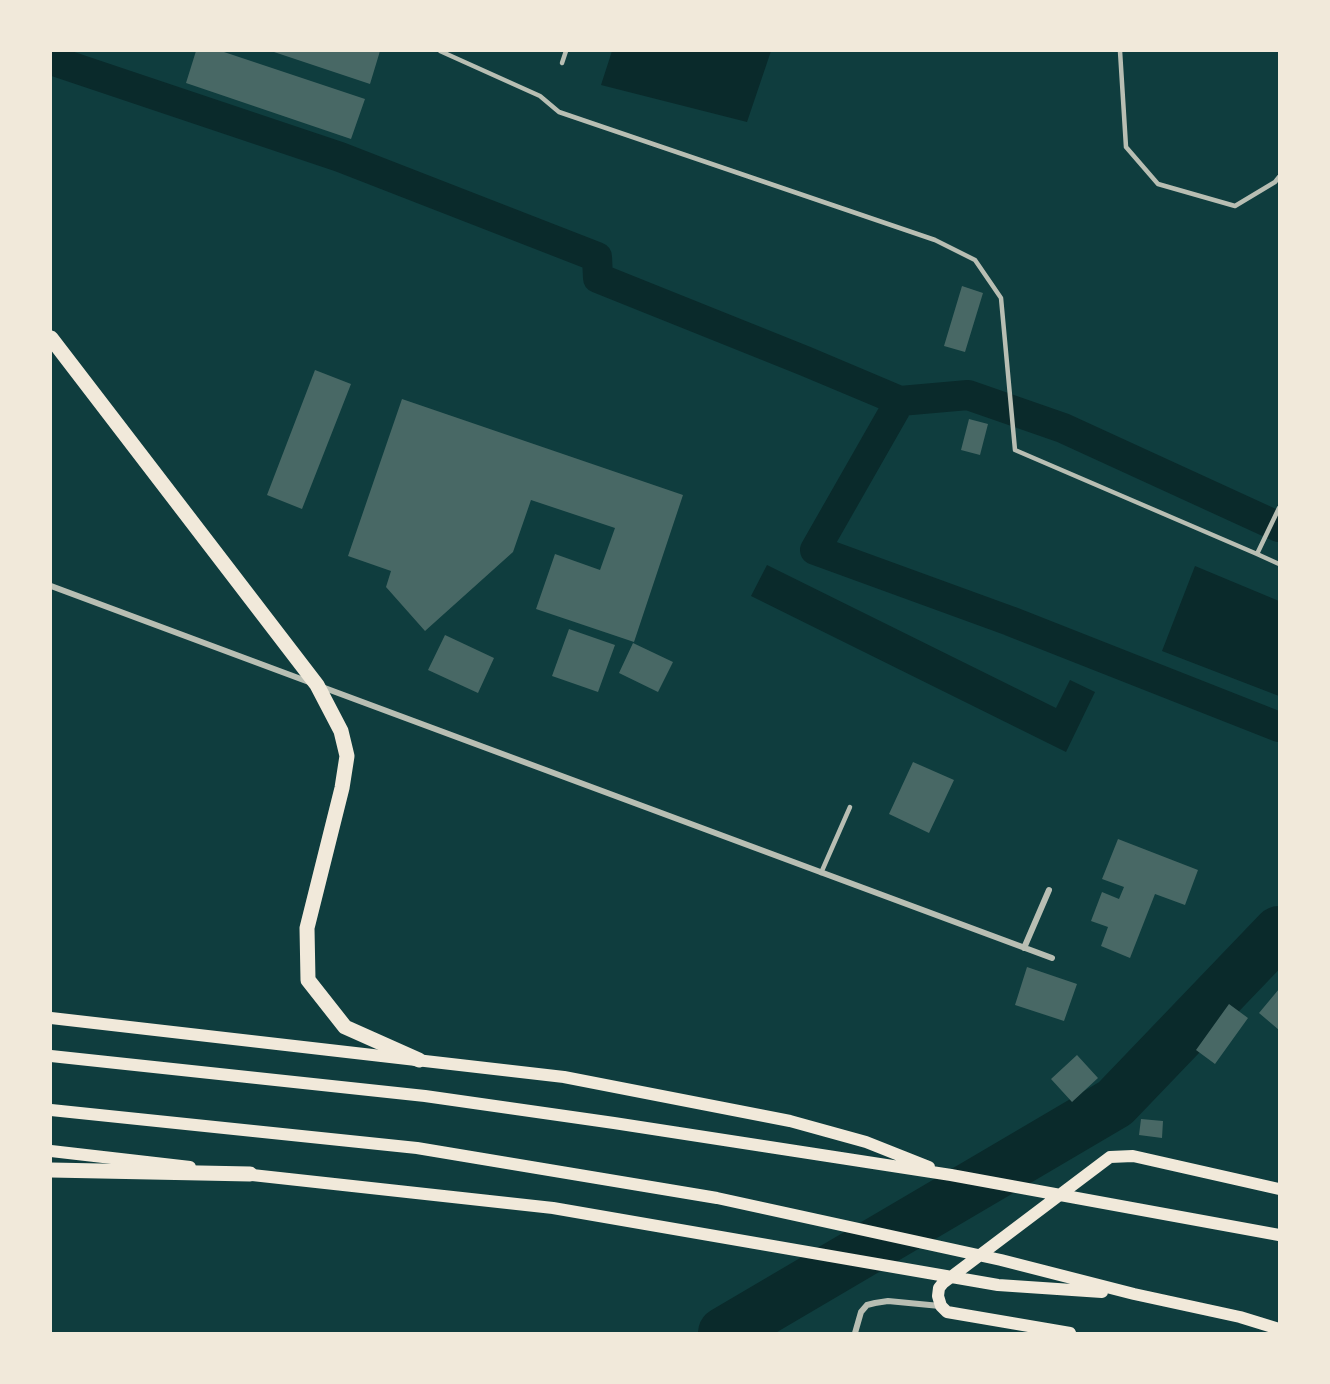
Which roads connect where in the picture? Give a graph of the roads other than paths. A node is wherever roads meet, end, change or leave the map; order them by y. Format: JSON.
{"nodes":[{"id":1,"x":440,"y":51,"type":"edge"},
{"id":2,"x":566,"y":51,"type":"edge"},
{"id":3,"x":1120,"y":51,"type":"edge"},
{"id":4,"x":562,"y":63,"type":"dead end"},
{"id":5,"x":1279,"y":177,"type":"edge"},
{"id":6,"x":51,"y":338,"type":"edge"},
{"id":7,"x":1279,"y":508,"type":"edge"},
{"id":8,"x":1257,"y":553,"type":"junction"},
{"id":9,"x":1279,"y":564,"type":"edge"},
{"id":10,"x":51,"y":586,"type":"edge"},
{"id":11,"x":317,"y":685,"type":"junction"},
{"id":12,"x":850,"y":807,"type":"dead end"},
{"id":13,"x":821,"y":873,"type":"junction"},
{"id":14,"x":1049,"y":890,"type":"dead end"},
{"id":15,"x":1024,"y":948,"type":"junction"},
{"id":16,"x":1052,"y":958,"type":"dead end"},
{"id":17,"x":51,"y":1018,"type":"edge"},
{"id":18,"x":51,"y":1056,"type":"edge"},
{"id":19,"x":419,"y":1060,"type":"junction"},
{"id":20,"x":51,"y":1110,"type":"edge"},
{"id":21,"x":51,"y":1151,"type":"edge"},
{"id":22,"x":51,"y":1170,"type":"edge"},
{"id":23,"x":250,"y":1174,"type":"junction"},
{"id":24,"x":951,"y":1175,"type":"junction"},
{"id":25,"x":1279,"y":1190,"type":"edge"},
{"id":26,"x":1279,"y":1235,"type":"edge"},
{"id":27,"x":1134,"y":1294,"type":"junction"},
{"id":28,"x":941,"y":1306,"type":"junction"},
{"id":29,"x":1279,"y":1329,"type":"edge"},
{"id":30,"x":855,"y":1333,"type":"edge"},
{"id":31,"x":1070,"y":1333,"type":"edge"}],
"edges":[{"from":1,"to":8,"type":"lane"},
{"from":2,"to":4,"type":"lane"},
{"from":3,"to":5,"type":"lane"},
{"from":6,"to":11,"type":"main road"},
{"from":7,"to":8,"type":"lane"},
{"from":8,"to":9,"type":"lane"},
{"from":10,"to":11,"type":"street"},
{"from":11,"to":13,"type":"street"},
{"from":11,"to":19,"type":"main road"},
{"from":12,"to":13,"type":"lane"},
{"from":13,"to":15,"type":"street"},
{"from":14,"to":15,"type":"street"},
{"from":15,"to":16,"type":"street"},
{"from":17,"to":19,"type":"main road"},
{"from":18,"to":24,"type":"main road"},
{"from":19,"to":24,"type":"main road"},
{"from":20,"to":27,"type":"main road"},
{"from":21,"to":23,"type":"main road"},
{"from":22,"to":23,"type":"main road"},
{"from":23,"to":27,"type":"main road"},
{"from":24,"to":26,"type":"main road"},
{"from":25,"to":28,"type":"main road"},
{"from":27,"to":29,"type":"main road"},
{"from":28,"to":30,"type":"street"},
{"from":28,"to":31,"type":"main road"}]}
